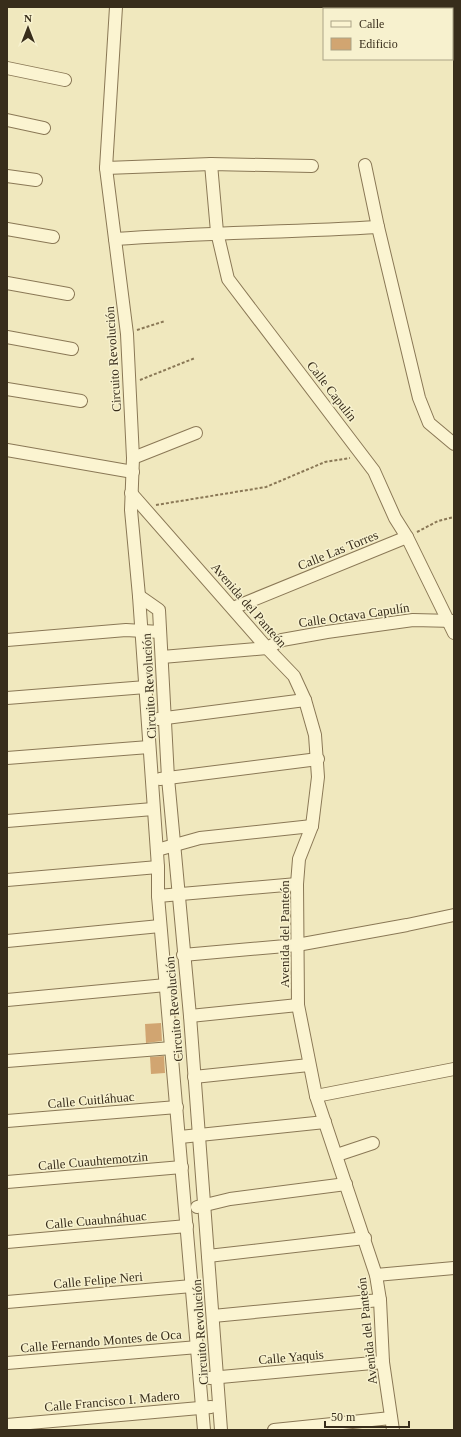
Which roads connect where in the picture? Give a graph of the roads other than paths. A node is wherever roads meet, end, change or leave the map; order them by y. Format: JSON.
{"nodes":[{"id":1,"x":116,"y":7,"type":"edge"},
{"id":2,"x":7,"y":68,"type":"edge"},
{"id":3,"x":65,"y":80,"type":"dead end"},
{"id":4,"x":7,"y":120,"type":"edge"},
{"id":5,"x":44,"y":128,"type":"dead end"},
{"id":6,"x":212,"y":164,"type":"junction"},
{"id":7,"x":366,"y":165,"type":"dead end"},
{"id":8,"x":312,"y":166,"type":"dead end"},
{"id":9,"x":106,"y":168,"type":"junction"},
{"id":10,"x":7,"y":176,"type":"edge"},
{"id":11,"x":36,"y":180,"type":"dead end"},
{"id":12,"x":378,"y":227,"type":"junction"},
{"id":13,"x":7,"y":229,"type":"edge"},
{"id":14,"x":217,"y":232,"type":"junction"},
{"id":15,"x":53,"y":237,"type":"dead end"},
{"id":16,"x":115,"y":239,"type":"junction"},
{"id":17,"x":7,"y":282,"type":"edge"},
{"id":18,"x":68,"y":294,"type":"dead end"},
{"id":19,"x":7,"y":337,"type":"edge"},
{"id":20,"x":72,"y":349,"type":"dead end"},
{"id":21,"x":7,"y":389,"type":"edge"},
{"id":22,"x":81,"y":401,"type":"dead end"},
{"id":23,"x":196,"y":433,"type":"dead end"},
{"id":24,"x":454,"y":444,"type":"edge"},
{"id":25,"x":7,"y":450,"type":"edge"},
{"id":26,"x":132,"y":458,"type":"junction"},
{"id":27,"x":133,"y":472,"type":"junction"},
{"id":28,"x":132,"y":493,"type":"junction"},
{"id":29,"x":407,"y":537,"type":"junction"},
{"id":30,"x":139,"y":596,"type":"junction"},
{"id":31,"x":233,"y":608,"type":"junction"},
{"id":32,"x":451,"y":621,"type":"edge"},
{"id":33,"x":142,"y":632,"type":"junction"},
{"id":34,"x":160,"y":632,"type":"junction"},
{"id":35,"x":454,"y":633,"type":"edge"},
{"id":36,"x":7,"y":640,"type":"edge"},
{"id":37,"x":267,"y":648,"type":"junction"},
{"id":38,"x":162,"y":657,"type":"junction"},
{"id":39,"x":146,"y":687,"type":"junction"},
{"id":40,"x":7,"y":698,"type":"edge"},
{"id":41,"x":305,"y":700,"type":"junction"},
{"id":42,"x":165,"y":718,"type":"junction"},
{"id":43,"x":148,"y":720,"type":"junction"},
{"id":44,"x":149,"y":747,"type":"junction"},
{"id":45,"x":7,"y":758,"type":"edge"},
{"id":46,"x":318,"y":759,"type":"junction"},
{"id":47,"x":168,"y":778,"type":"junction"},
{"id":48,"x":152,"y":780,"type":"junction"},
{"id":49,"x":153,"y":809,"type":"junction"},
{"id":50,"x":7,"y":821,"type":"edge"},
{"id":51,"x":312,"y":826,"type":"junction"},
{"id":52,"x":175,"y":845,"type":"junction"},
{"id":53,"x":157,"y":850,"type":"junction"},
{"id":54,"x":158,"y":867,"type":"junction"},
{"id":55,"x":7,"y":880,"type":"edge"},
{"id":56,"x":297,"y":884,"type":"junction"},
{"id":57,"x":178,"y":894,"type":"junction"},
{"id":58,"x":158,"y":896,"type":"junction"},
{"id":59,"x":454,"y":915,"type":"edge"},
{"id":60,"x":160,"y":926,"type":"junction"},
{"id":61,"x":7,"y":941,"type":"edge"},
{"id":62,"x":297,"y":945,"type":"junction"},
{"id":63,"x":183,"y":955,"type":"junction"},
{"id":64,"x":166,"y":985,"type":"junction"},
{"id":65,"x":7,"y":1000,"type":"edge"},
{"id":66,"x":298,"y":1006,"type":"junction"},
{"id":67,"x":190,"y":1016,"type":"junction"},
{"id":68,"x":172,"y":1048,"type":"junction"},
{"id":69,"x":7,"y":1061,"type":"edge"},
{"id":70,"x":309,"y":1065,"type":"junction"},
{"id":71,"x":454,"y":1069,"type":"edge"},
{"id":72,"x":194,"y":1077,"type":"junction"},
{"id":73,"x":316,"y":1096,"type":"junction"},
{"id":74,"x":177,"y":1107,"type":"junction"},
{"id":75,"x":7,"y":1121,"type":"edge"},
{"id":76,"x":325,"y":1122,"type":"junction"},
{"id":77,"x":199,"y":1136,"type":"junction"},
{"id":78,"x":180,"y":1137,"type":"junction"},
{"id":79,"x":373,"y":1143,"type":"dead end"},
{"id":80,"x":337,"y":1155,"type":"junction"},
{"id":81,"x":182,"y":1167,"type":"junction"},
{"id":82,"x":7,"y":1182,"type":"edge"},
{"id":83,"x":346,"y":1184,"type":"junction"},
{"id":84,"x":204,"y":1205,"type":"junction"},
{"id":85,"x":186,"y":1209,"type":"junction"},
{"id":86,"x":187,"y":1226,"type":"junction"},
{"id":87,"x":365,"y":1238,"type":"junction"},
{"id":88,"x":7,"y":1242,"type":"edge"},
{"id":89,"x":208,"y":1256,"type":"junction"},
{"id":90,"x":454,"y":1268,"type":"edge"},
{"id":91,"x":376,"y":1275,"type":"junction"},
{"id":92,"x":192,"y":1286,"type":"junction"},
{"id":93,"x":380,"y":1300,"type":"junction"},
{"id":94,"x":7,"y":1302,"type":"edge"},
{"id":95,"x":212,"y":1316,"type":"junction"},
{"id":96,"x":198,"y":1347,"type":"junction"},
{"id":97,"x":383,"y":1362,"type":"junction"},
{"id":98,"x":7,"y":1363,"type":"edge"},
{"id":99,"x":217,"y":1378,"type":"junction"},
{"id":100,"x":200,"y":1379,"type":"junction"},
{"id":101,"x":220,"y":1406,"type":"junction"},
{"id":102,"x":203,"y":1407,"type":"junction"},
{"id":103,"x":392,"y":1424,"type":"edge"},
{"id":104,"x":7,"y":1425,"type":"edge"},
{"id":105,"x":204,"y":1430,"type":"edge"},
{"id":106,"x":221,"y":1430,"type":"edge"},
{"id":107,"x":274,"y":1430,"type":"edge"}],
"edges":[{"from":1,"to":9,"type":"street","name":"Circuito Revolución"},
{"from":2,"to":3,"type":"street"},
{"from":4,"to":5,"type":"street"},
{"from":6,"to":8,"type":"street"},
{"from":6,"to":9,"type":"street"},
{"from":6,"to":14,"type":"street","name":"Calle Capulín"},
{"from":7,"to":12,"type":"street"},
{"from":9,"to":16,"type":"street","name":"Circuito Revolución"},
{"from":10,"to":11,"type":"street"},
{"from":12,"to":14,"type":"street"},
{"from":12,"to":24,"type":"street"},
{"from":13,"to":15,"type":"street"},
{"from":14,"to":16,"type":"street"},
{"from":14,"to":29,"type":"street","name":"Calle Capulín"},
{"from":16,"to":26,"type":"street","name":"Circuito Revolución"},
{"from":17,"to":18,"type":"street"},
{"from":19,"to":20,"type":"street"},
{"from":21,"to":22,"type":"street"},
{"from":23,"to":26,"type":"street"},
{"from":25,"to":27,"type":"street"},
{"from":26,"to":27,"type":"street","name":"Circuito Revolución"},
{"from":27,"to":28,"type":"street","name":"Circuito Revolución"},
{"from":28,"to":30,"type":"street","name":"Circuito Revolución"},
{"from":28,"to":31,"type":"street","name":"Avenida del Panteón"},
{"from":29,"to":31,"type":"street","name":"Calle Las Torres"},
{"from":29,"to":32,"type":"street","name":"Calle Capulín"},
{"from":30,"to":33,"type":"street","name":"Circuito Revolución"},
{"from":30,"to":34,"type":"street","name":"Circuito Revolución"},
{"from":31,"to":37,"type":"street","name":"Avenida del Panteón"},
{"from":32,"to":35,"type":"street","name":"Calle Capulín"},
{"from":32,"to":37,"type":"street","name":"Calle Octava Capulín"},
{"from":33,"to":34,"type":"street"},
{"from":33,"to":36,"type":"street"},
{"from":33,"to":39,"type":"street","name":"Circuito Revolución"},
{"from":34,"to":38,"type":"street","name":"Circuito Revolución"},
{"from":37,"to":38,"type":"street"},
{"from":37,"to":41,"type":"street","name":"Avenida del Panteón"},
{"from":38,"to":42,"type":"street","name":"Circuito Revolución"},
{"from":39,"to":40,"type":"street"},
{"from":39,"to":43,"type":"street","name":"Circuito Revolución"},
{"from":41,"to":42,"type":"street"},
{"from":41,"to":46,"type":"street","name":"Avenida del Panteón"},
{"from":42,"to":43,"type":"street"},
{"from":42,"to":47,"type":"street","name":"Circuito Revolución"},
{"from":43,"to":44,"type":"street","name":"Circuito Revolución"},
{"from":44,"to":45,"type":"street"},
{"from":44,"to":48,"type":"street","name":"Circuito Revolución"},
{"from":46,"to":47,"type":"street"},
{"from":46,"to":51,"type":"street","name":"Avenida del Panteón"},
{"from":47,"to":48,"type":"street"},
{"from":47,"to":52,"type":"street","name":"Circuito Revolución"},
{"from":48,"to":49,"type":"street","name":"Circuito Revolución"},
{"from":49,"to":50,"type":"street"},
{"from":49,"to":53,"type":"street","name":"Circuito Revolución"},
{"from":51,"to":52,"type":"street"},
{"from":51,"to":56,"type":"street","name":"Avenida del Panteón"},
{"from":52,"to":53,"type":"street"},
{"from":52,"to":57,"type":"street","name":"Circuito Revolución"},
{"from":53,"to":54,"type":"street","name":"Circuito Revolución"},
{"from":54,"to":55,"type":"street"},
{"from":54,"to":58,"type":"street","name":"Circuito Revolución"},
{"from":56,"to":57,"type":"street"},
{"from":56,"to":62,"type":"street","name":"Avenida del Panteón"},
{"from":57,"to":58,"type":"street"},
{"from":57,"to":63,"type":"street","name":"Circuito Revolución"},
{"from":58,"to":60,"type":"street","name":"Circuito Revolución"},
{"from":59,"to":62,"type":"street"},
{"from":60,"to":61,"type":"street"},
{"from":60,"to":64,"type":"street","name":"Circuito Revolución"},
{"from":62,"to":63,"type":"street"},
{"from":62,"to":66,"type":"street","name":"Avenida del Panteón"},
{"from":63,"to":67,"type":"street","name":"Circuito Revolución"},
{"from":64,"to":65,"type":"street"},
{"from":64,"to":68,"type":"street","name":"Circuito Revolución"},
{"from":66,"to":67,"type":"street"},
{"from":66,"to":70,"type":"street","name":"Avenida del Panteón"},
{"from":67,"to":72,"type":"street","name":"Circuito Revolución"},
{"from":68,"to":69,"type":"street"},
{"from":68,"to":74,"type":"street","name":"Circuito Revolución"},
{"from":70,"to":72,"type":"street"},
{"from":70,"to":73,"type":"street","name":"Avenida del Panteón"},
{"from":71,"to":73,"type":"street"},
{"from":72,"to":77,"type":"street","name":"Circuito Revolución"},
{"from":73,"to":76,"type":"street","name":"Avenida del Panteón"},
{"from":74,"to":75,"type":"street","name":"Calle Cuitláhuac"},
{"from":74,"to":78,"type":"street","name":"Circuito Revolución"},
{"from":76,"to":77,"type":"street"},
{"from":76,"to":80,"type":"street","name":"Avenida del Panteón"},
{"from":77,"to":78,"type":"street"},
{"from":77,"to":84,"type":"street","name":"Circuito Revolución"},
{"from":78,"to":81,"type":"street","name":"Circuito Revolución"},
{"from":79,"to":80,"type":"street"},
{"from":80,"to":83,"type":"street","name":"Avenida del Panteón"},
{"from":81,"to":82,"type":"street","name":"Calle Cuauhtemotzin"},
{"from":81,"to":85,"type":"street","name":"Circuito Revolución"},
{"from":83,"to":84,"type":"street"},
{"from":83,"to":87,"type":"street","name":"Avenida del Panteón"},
{"from":84,"to":85,"type":"street"},
{"from":84,"to":89,"type":"street","name":"Circuito Revolución"},
{"from":85,"to":86,"type":"street","name":"Circuito Revolución"},
{"from":86,"to":88,"type":"street","name":"Calle Cuauhnáhuac"},
{"from":86,"to":92,"type":"street","name":"Circuito Revolución"},
{"from":87,"to":89,"type":"street"},
{"from":87,"to":91,"type":"street","name":"Avenida del Panteón"},
{"from":89,"to":95,"type":"street","name":"Circuito Revolución"},
{"from":90,"to":91,"type":"street"},
{"from":91,"to":93,"type":"street","name":"Avenida del Panteón"},
{"from":92,"to":94,"type":"street","name":"Calle Felipe Neri"},
{"from":92,"to":96,"type":"street","name":"Circuito Revolución"},
{"from":93,"to":95,"type":"street"},
{"from":93,"to":97,"type":"street","name":"Avenida del Panteón"},
{"from":95,"to":99,"type":"street","name":"Circuito Revolución"},
{"from":96,"to":98,"type":"street","name":"Calle Fernando Montes de Oca"},
{"from":96,"to":100,"type":"street","name":"Circuito Revolución"},
{"from":97,"to":99,"type":"street","name":"Calle Yaquis"},
{"from":97,"to":103,"type":"street","name":"Avenida del Panteón"},
{"from":99,"to":100,"type":"street","name":"Calle Yaquis"},
{"from":99,"to":101,"type":"street","name":"Circuito Revolución"},
{"from":100,"to":102,"type":"street","name":"Circuito Revolución"},
{"from":101,"to":102,"type":"street","name":"Calle Francisco I. Madero"},
{"from":101,"to":106,"type":"street","name":"Circuito Revolución"},
{"from":102,"to":104,"type":"street","name":"Calle Francisco I. Madero"},
{"from":102,"to":105,"type":"street","name":"Circuito Revolución"},
{"from":103,"to":107,"type":"street"}]}
